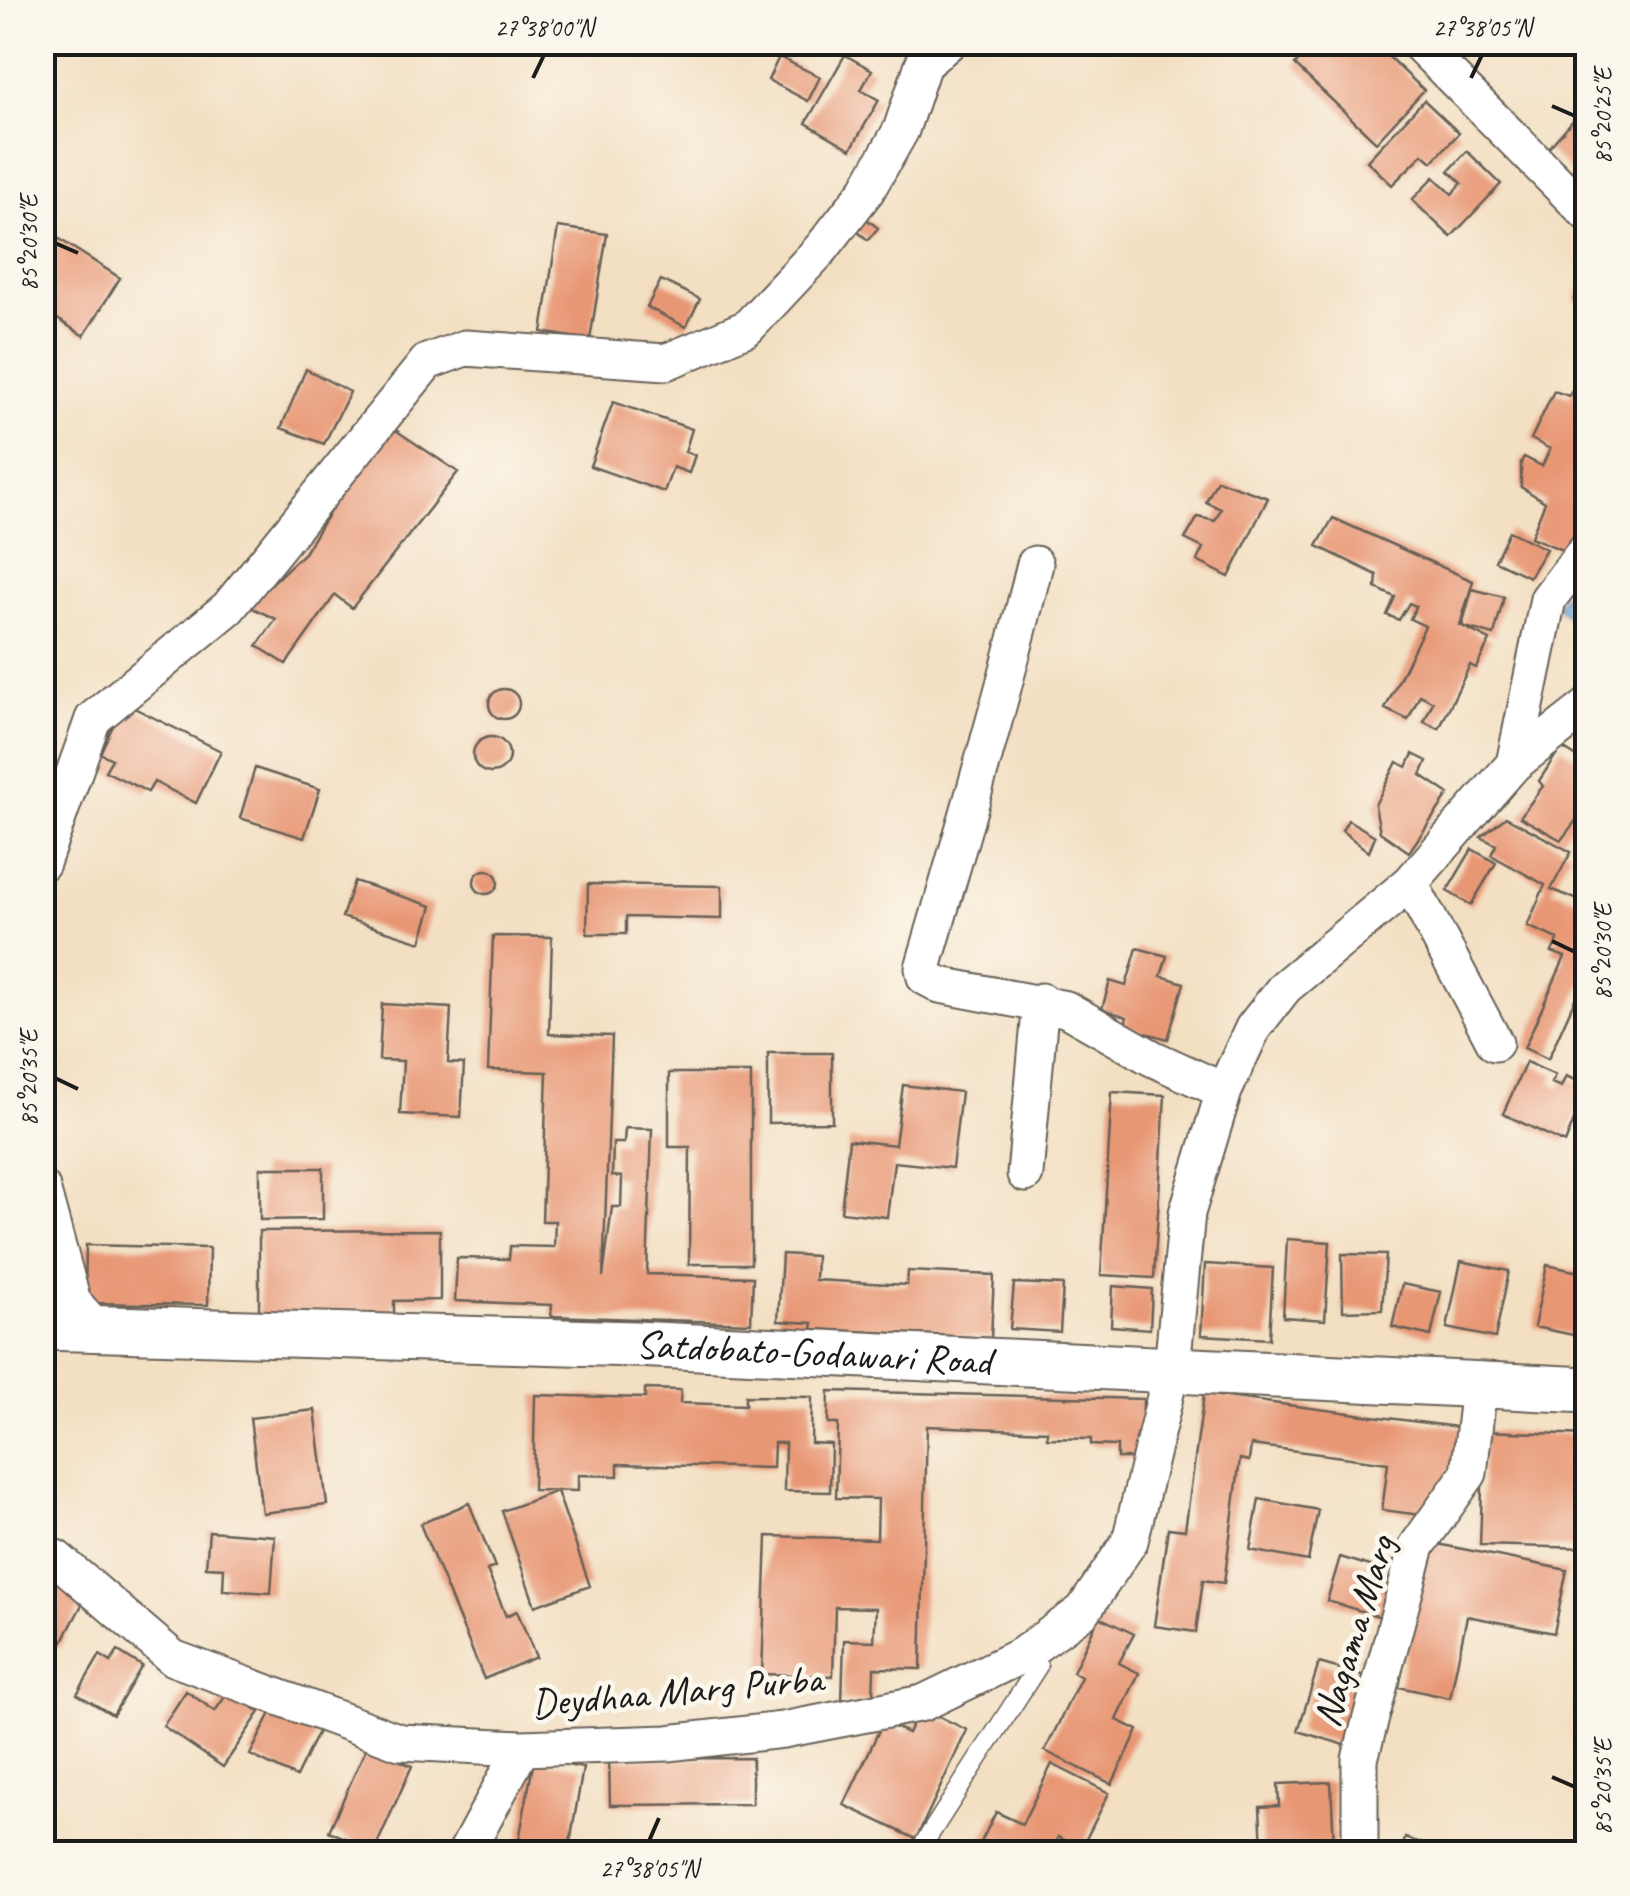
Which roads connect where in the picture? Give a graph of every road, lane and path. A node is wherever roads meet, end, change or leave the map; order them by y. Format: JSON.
{"nodes":[{"id":1,"x":949,"y":42,"type":"edge"},
{"id":2,"x":1417,"y":42,"type":"edge"},
{"id":3,"x":1588,"y":214,"type":"edge"},
{"id":4,"x":1588,"y":547,"type":"edge"},
{"id":5,"x":1035,"y":564,"type":"dead end"},
{"id":6,"x":1588,"y":706,"type":"edge"},
{"id":7,"x":1514,"y":764,"type":"junction"},
{"id":8,"x":42,"y":863,"type":"edge"},
{"id":9,"x":1410,"y":884,"type":"junction"},
{"id":10,"x":1041,"y":1001,"type":"junction"},
{"id":11,"x":1495,"y":1043,"type":"dead end"},
{"id":12,"x":1224,"y":1091,"type":"junction"},
{"id":13,"x":1025,"y":1174,"type":"dead end"},
{"id":14,"x":42,"y":1188,"type":"edge"},
{"id":15,"x":42,"y":1327,"type":"edge"},
{"id":16,"x":98,"y":1330,"type":"junction"},
{"id":17,"x":1172,"y":1368,"type":"junction"},
{"id":18,"x":1479,"y":1387,"type":"junction"},
{"id":19,"x":1588,"y":1390,"type":"edge"},
{"id":20,"x":42,"y":1554,"type":"edge"},
{"id":21,"x":1022,"y":1655,"type":"junction"},
{"id":22,"x":522,"y":1748,"type":"junction"},
{"id":23,"x":465,"y":1854,"type":"edge"},
{"id":24,"x":917,"y":1854,"type":"edge"},
{"id":25,"x":1360,"y":1854,"type":"edge"}],
"edges":[{"from":1,"to":8,"type":"street"},
{"from":2,"to":3,"type":"street"},
{"from":4,"to":7,"type":"street"},
{"from":5,"to":10,"type":"street"},
{"from":6,"to":7,"type":"street","name":"Deydhaa Marg Purba"},
{"from":7,"to":9,"type":"street","name":"Deydhaa Marg Purba"},
{"from":9,"to":11,"type":"street"},
{"from":9,"to":12,"type":"street","name":"Deydhaa Marg Purba"},
{"from":10,"to":12,"type":"street"},
{"from":10,"to":13,"type":"street"},
{"from":12,"to":17,"type":"street","name":"Deydhaa Marg Purba"},
{"from":14,"to":16,"type":"street"},
{"from":15,"to":16,"type":"street","name":"Satdobato-Godawari Road"},
{"from":16,"to":17,"type":"street","name":"Satdobato-Godawari Road"},
{"from":17,"to":18,"type":"street","name":"Satdobato-Godawari Road"},
{"from":17,"to":21,"type":"street","name":"Deydhaa Marg Purba"},
{"from":18,"to":19,"type":"street","name":"Satdobato-Godawari Road"},
{"from":18,"to":25,"type":"street","name":"Nagama Marg"},
{"from":20,"to":22,"type":"street","name":"Deydhaa Marg Purba"},
{"from":21,"to":22,"type":"street","name":"Deydhaa Marg Purba"},
{"from":21,"to":24,"type":"lane"},
{"from":22,"to":23,"type":"street"}]}
